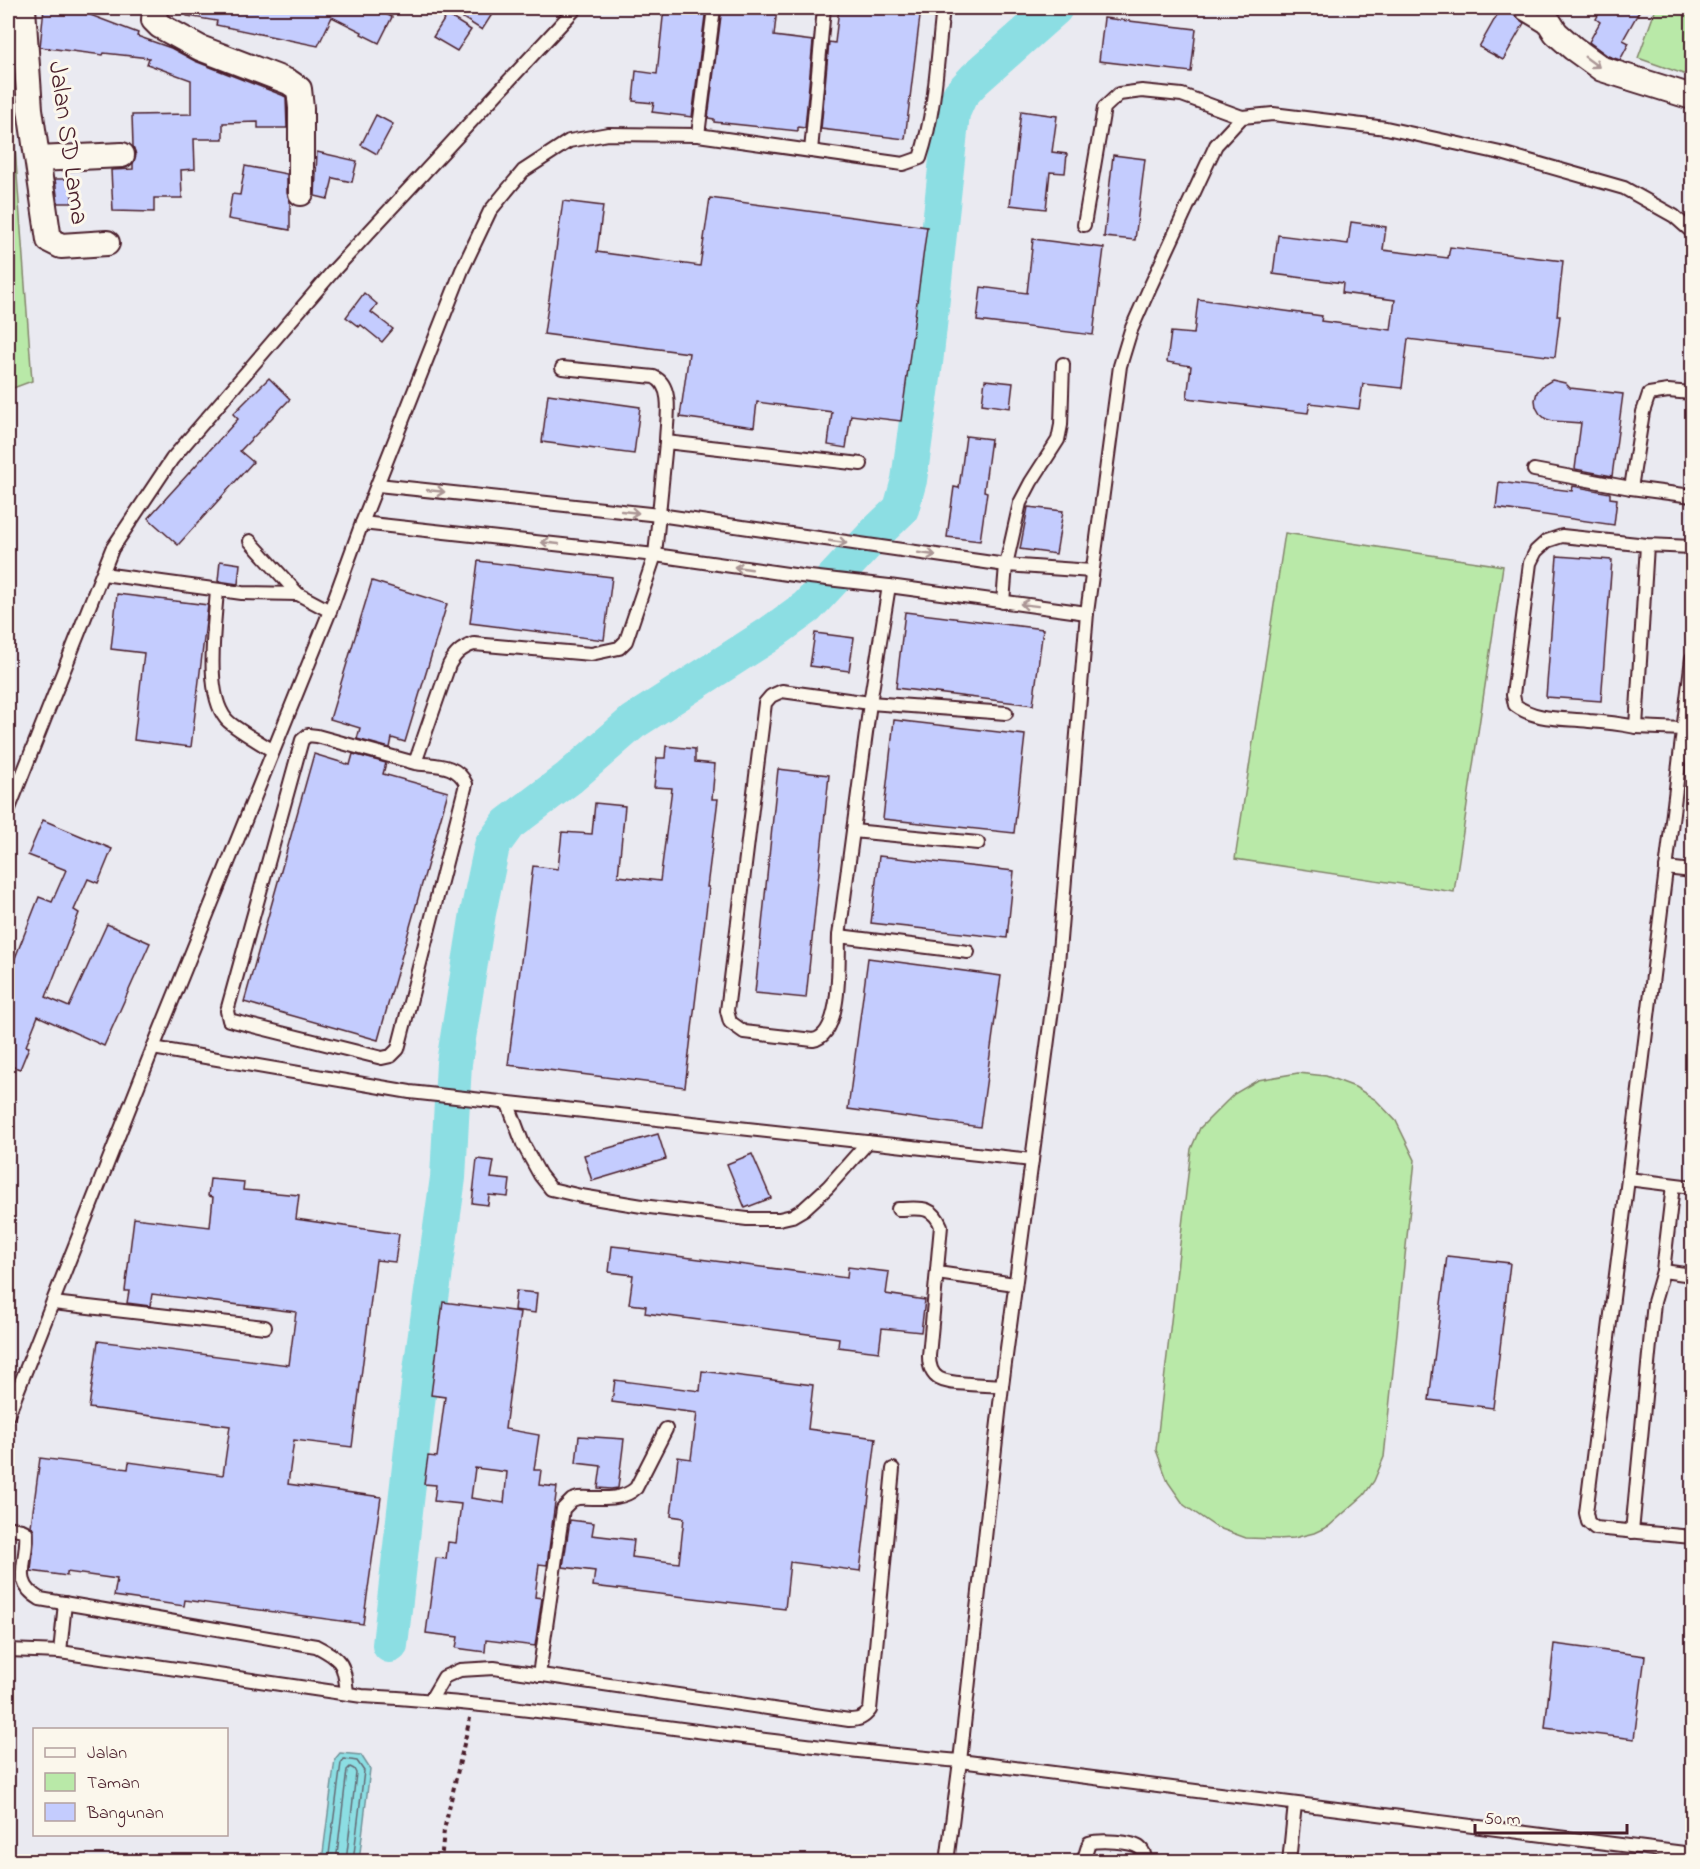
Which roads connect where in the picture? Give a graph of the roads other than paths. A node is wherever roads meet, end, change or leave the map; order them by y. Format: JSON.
{"nodes":[{"id":1,"x":23,"y":8,"type":"edge"},
{"id":2,"x":155,"y":8,"type":"edge"},
{"id":3,"x":576,"y":8,"type":"edge"},
{"id":4,"x":714,"y":8,"type":"edge"},
{"id":5,"x":824,"y":8,"type":"edge"},
{"id":6,"x":943,"y":8,"type":"edge"},
{"id":7,"x":1526,"y":8,"type":"edge"},
{"id":8,"x":1552,"y":15,"type":"edge"},
{"id":9,"x":1692,"y":97,"type":"edge"},
{"id":10,"x":1242,"y":117,"type":"junction"},
{"id":11,"x":698,"y":135,"type":"junction"},
{"id":12,"x":811,"y":152,"type":"junction"},
{"id":13,"x":122,"y":155,"type":"dead end"},
{"id":14,"x":38,"y":159,"type":"junction"},
{"id":15,"x":301,"y":193,"type":"dead end"},
{"id":16,"x":1084,"y":225,"type":"dead end"},
{"id":17,"x":1692,"y":232,"type":"edge"},
{"id":18,"x":107,"y":243,"type":"dead end"},
{"id":19,"x":1063,"y":364,"type":"dead end"},
{"id":20,"x":562,"y":368,"type":"dead end"},
{"id":21,"x":1692,"y":393,"type":"edge"},
{"id":22,"x":666,"y":442,"type":"junction"},
{"id":23,"x":861,"y":464,"type":"dead end"},
{"id":24,"x":1534,"y":470,"type":"dead end"},
{"id":25,"x":378,"y":485,"type":"junction"},
{"id":26,"x":1631,"y":488,"type":"junction"},
{"id":27,"x":1692,"y":496,"type":"edge"},
{"id":28,"x":659,"y":515,"type":"junction"},
{"id":29,"x":362,"y":523,"type":"junction"},
{"id":30,"x":250,"y":541,"type":"dead end"},
{"id":31,"x":1647,"y":545,"type":"junction"},
{"id":32,"x":1692,"y":547,"type":"edge"},
{"id":33,"x":655,"y":555,"type":"junction"},
{"id":34,"x":1006,"y":565,"type":"junction"},
{"id":35,"x":1092,"y":572,"type":"junction"},
{"id":36,"x":103,"y":574,"type":"junction"},
{"id":37,"x":889,"y":586,"type":"junction"},
{"id":38,"x":217,"y":590,"type":"junction"},
{"id":39,"x":297,"y":594,"type":"junction"},
{"id":40,"x":1003,"y":602,"type":"junction"},
{"id":41,"x":330,"y":611,"type":"junction"},
{"id":42,"x":1087,"y":613,"type":"junction"},
{"id":43,"x":1692,"y":658,"type":"edge"},
{"id":44,"x":870,"y":703,"type":"junction"},
{"id":45,"x":1006,"y":713,"type":"dead end"},
{"id":46,"x":1636,"y":727,"type":"junction"},
{"id":47,"x":1683,"y":729,"type":"junction"},
{"id":48,"x":273,"y":751,"type":"junction"},
{"id":49,"x":415,"y":763,"type":"junction"},
{"id":50,"x":8,"y":811,"type":"edge"},
{"id":51,"x":853,"y":831,"type":"junction"},
{"id":52,"x":978,"y":843,"type":"dead end"},
{"id":53,"x":1666,"y":868,"type":"junction"},
{"id":54,"x":1692,"y":871,"type":"edge"},
{"id":55,"x":839,"y":936,"type":"junction"},
{"id":56,"x":968,"y":952,"type":"dead end"},
{"id":57,"x":153,"y":1048,"type":"junction"},
{"id":58,"x":508,"y":1104,"type":"junction"},
{"id":59,"x":868,"y":1142,"type":"junction"},
{"id":60,"x":1032,"y":1160,"type":"junction"},
{"id":61,"x":1628,"y":1179,"type":"junction"},
{"id":62,"x":1673,"y":1185,"type":"junction"},
{"id":63,"x":1692,"y":1187,"type":"edge"},
{"id":64,"x":898,"y":1209,"type":"dead end"},
{"id":65,"x":1663,"y":1271,"type":"junction"},
{"id":66,"x":937,"y":1273,"type":"junction"},
{"id":67,"x":1692,"y":1275,"type":"edge"},
{"id":68,"x":1015,"y":1284,"type":"junction"},
{"id":69,"x":53,"y":1303,"type":"junction"},
{"id":70,"x":265,"y":1327,"type":"dead end"},
{"id":71,"x":1002,"y":1386,"type":"junction"},
{"id":72,"x":8,"y":1415,"type":"edge"},
{"id":73,"x":666,"y":1429,"type":"dead end"},
{"id":74,"x":893,"y":1469,"type":"dead end"},
{"id":75,"x":8,"y":1527,"type":"edge"},
{"id":76,"x":1632,"y":1532,"type":"junction"},
{"id":77,"x":1692,"y":1537,"type":"edge"},
{"id":78,"x":65,"y":1603,"type":"junction"},
{"id":79,"x":8,"y":1650,"type":"edge"},
{"id":80,"x":60,"y":1653,"type":"junction"},
{"id":81,"x":539,"y":1675,"type":"junction"},
{"id":82,"x":347,"y":1693,"type":"junction"},
{"id":83,"x":430,"y":1701,"type":"junction"},
{"id":84,"x":960,"y":1761,"type":"junction"},
{"id":85,"x":1295,"y":1804,"type":"junction"},
{"id":86,"x":1692,"y":1854,"type":"edge"},
{"id":87,"x":947,"y":1862,"type":"edge"},
{"id":88,"x":1083,"y":1862,"type":"edge"},
{"id":89,"x":1145,"y":1862,"type":"edge"},
{"id":90,"x":1288,"y":1862,"type":"edge"}],
"edges":[{"from":1,"to":14,"type":"street","name":"Jalan SD Lama"},
{"from":2,"to":15,"type":"street"},
{"from":3,"to":36,"type":"lane"},
{"from":4,"to":11,"type":"lane"},
{"from":5,"to":12,"type":"lane"},
{"from":6,"to":12,"type":"lane"},
{"from":7,"to":8,"type":"street"},
{"from":8,"to":9,"type":"street","one_way":true},
{"from":10,"to":16,"type":"lane"},
{"from":10,"to":17,"type":"lane"},
{"from":10,"to":35,"type":"lane"},
{"from":11,"to":12,"type":"lane"},
{"from":11,"to":25,"type":"lane"},
{"from":13,"to":14,"type":"street"},
{"from":14,"to":18,"type":"street","name":"Jalan SD Lama"},
{"from":19,"to":34,"type":"lane"},
{"from":20,"to":22,"type":"lane"},
{"from":21,"to":26,"type":"lane"},
{"from":22,"to":23,"type":"lane"},
{"from":22,"to":28,"type":"lane"},
{"from":24,"to":26,"type":"lane"},
{"from":25,"to":28,"type":"lane","one_way":true},
{"from":25,"to":29,"type":"lane"},
{"from":26,"to":27,"type":"lane"},
{"from":28,"to":33,"type":"lane"},
{"from":28,"to":34,"type":"lane","one_way":true},
{"from":33,"to":29,"type":"lane","one_way":true},
{"from":29,"to":41,"type":"lane"},
{"from":30,"to":39,"type":"lane"},
{"from":31,"to":32,"type":"lane"},
{"from":31,"to":46,"type":"lane"},
{"from":31,"to":46,"type":"lane"},
{"from":37,"to":33,"type":"lane","one_way":true},
{"from":33,"to":49,"type":"lane"},
{"from":34,"to":35,"type":"lane"},
{"from":34,"to":40,"type":"lane"},
{"from":35,"to":42,"type":"lane"},
{"from":36,"to":38,"type":"lane"},
{"from":36,"to":50,"type":"lane"},
{"from":37,"to":40,"type":"lane"},
{"from":37,"to":44,"type":"lane"},
{"from":38,"to":39,"type":"lane"},
{"from":38,"to":48,"type":"lane"},
{"from":39,"to":41,"type":"lane"},
{"from":42,"to":40,"type":"lane","one_way":true},
{"from":41,"to":48,"type":"lane"},
{"from":42,"to":60,"type":"lane"},
{"from":43,"to":47,"type":"lane"},
{"from":44,"to":45,"type":"lane"},
{"from":44,"to":51,"type":"lane"},
{"from":44,"to":55,"type":"lane"},
{"from":46,"to":47,"type":"lane"},
{"from":47,"to":53,"type":"lane"},
{"from":48,"to":57,"type":"lane"},
{"from":49,"to":49,"type":"lane"},
{"from":51,"to":52,"type":"lane"},
{"from":51,"to":55,"type":"lane"},
{"from":53,"to":54,"type":"lane"},
{"from":53,"to":61,"type":"lane"},
{"from":55,"to":56,"type":"lane"},
{"from":57,"to":58,"type":"lane"},
{"from":57,"to":69,"type":"lane"},
{"from":58,"to":59,"type":"lane"},
{"from":58,"to":59,"type":"lane"},
{"from":59,"to":60,"type":"lane"},
{"from":60,"to":68,"type":"lane"},
{"from":61,"to":62,"type":"lane"},
{"from":61,"to":76,"type":"lane"},
{"from":62,"to":63,"type":"lane"},
{"from":62,"to":65,"type":"lane"},
{"from":64,"to":66,"type":"lane"},
{"from":65,"to":67,"type":"lane"},
{"from":65,"to":76,"type":"lane"},
{"from":66,"to":68,"type":"lane"},
{"from":66,"to":71,"type":"lane"},
{"from":68,"to":71,"type":"lane"},
{"from":69,"to":70,"type":"lane"},
{"from":69,"to":72,"type":"lane"},
{"from":71,"to":84,"type":"lane"},
{"from":73,"to":81,"type":"lane"},
{"from":74,"to":81,"type":"lane"},
{"from":75,"to":78,"type":"lane"},
{"from":76,"to":77,"type":"lane"},
{"from":78,"to":80,"type":"lane"},
{"from":78,"to":82,"type":"lane"},
{"from":79,"to":80,"type":"lane"},
{"from":80,"to":82,"type":"lane"},
{"from":81,"to":83,"type":"lane"},
{"from":82,"to":83,"type":"lane"},
{"from":83,"to":84,"type":"lane"},
{"from":84,"to":85,"type":"lane"},
{"from":84,"to":87,"type":"lane"},
{"from":85,"to":86,"type":"lane"},
{"from":85,"to":90,"type":"lane"},
{"from":88,"to":89,"type":"lane"}]}
